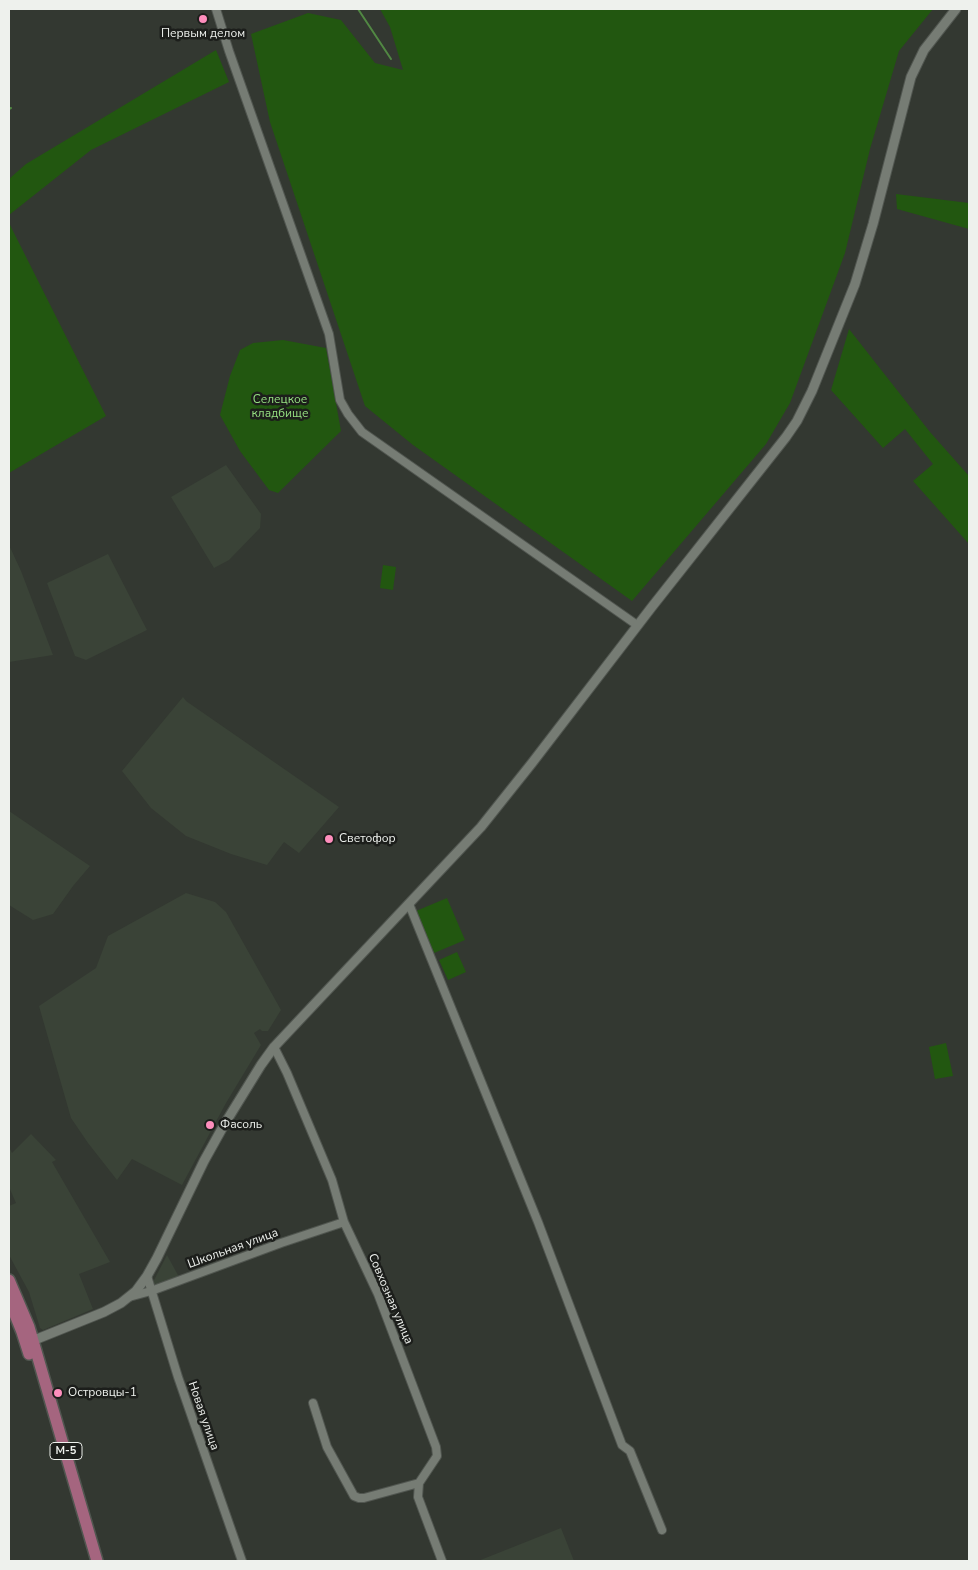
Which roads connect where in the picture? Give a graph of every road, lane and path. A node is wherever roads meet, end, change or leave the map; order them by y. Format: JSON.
{"nodes":[{"id":1,"x":216,"y":9,"type":"edge"},
{"id":2,"x":956,"y":9,"type":"edge"},
{"id":3,"x":637,"y":626,"type":"junction"},
{"id":4,"x":409,"y":904,"type":"junction"},
{"id":5,"x":274,"y":1047,"type":"junction"},
{"id":6,"x":344,"y":1222,"type":"junction"},
{"id":7,"x":147,"y":1276,"type":"junction"},
{"id":8,"x":9,"y":1280,"type":"edge"},
{"id":9,"x":151,"y":1291,"type":"junction"},
{"id":10,"x":129,"y":1297,"type":"junction"},
{"id":11,"x":9,"y":1300,"type":"edge"},
{"id":12,"x":30,"y":1342,"type":"junction"},
{"id":13,"x":312,"y":1403,"type":"dead end"},
{"id":14,"x":419,"y":1483,"type":"junction"},
{"id":15,"x":662,"y":1530,"type":"dead end"},
{"id":16,"x":89,"y":1561,"type":"edge"},
{"id":17,"x":97,"y":1561,"type":"edge"},
{"id":18,"x":242,"y":1561,"type":"edge"},
{"id":19,"x":442,"y":1561,"type":"edge"}],
"edges":[{"from":1,"to":3,"type":"street"},
{"from":2,"to":3,"type":"street"},
{"from":3,"to":4,"type":"street"},
{"from":4,"to":5,"type":"street"},
{"from":4,"to":15,"type":"street"},
{"from":5,"to":6,"type":"street","name":"Совхозная улица"},
{"from":5,"to":7,"type":"street"},
{"from":6,"to":9,"type":"street","name":"Школьная улица"},
{"from":6,"to":14,"type":"street","name":"Совхозная улица"},
{"from":7,"to":9,"type":"street","name":"Новая улица"},
{"from":7,"to":10,"type":"street"},
{"from":8,"to":12,"type":"main road"},
{"from":9,"to":10,"type":"street","name":"Школьная улица"},
{"from":9,"to":18,"type":"street","name":"Новая улица"},
{"from":10,"to":12,"type":"street"},
{"from":11,"to":12,"type":"main road"},
{"from":12,"to":16,"type":"main road","number":"М-5"},
{"from":12,"to":17,"type":"main road","number":"М-5"},
{"from":13,"to":14,"type":"street"},
{"from":14,"to":19,"type":"street"}]}
